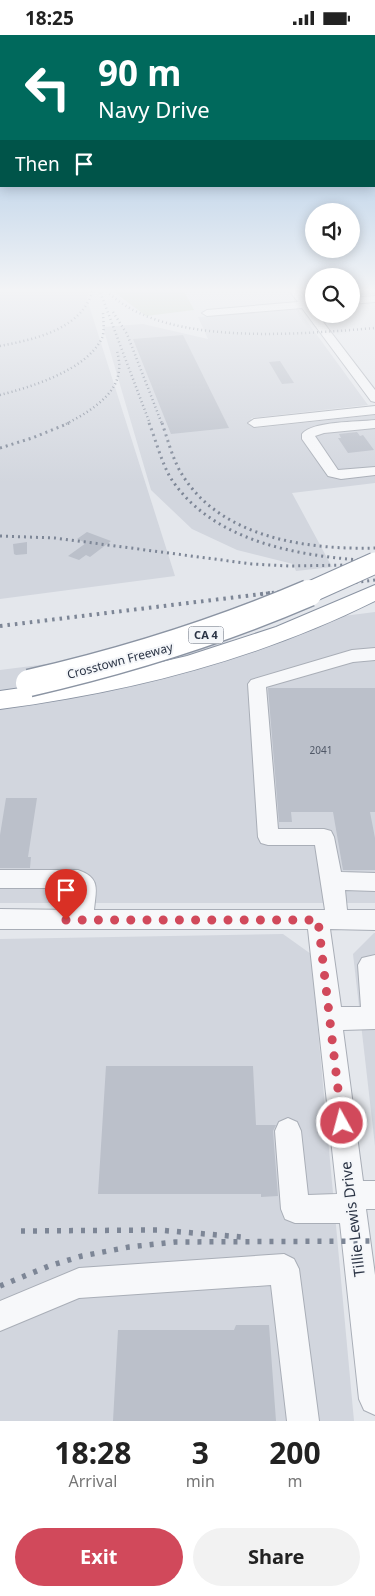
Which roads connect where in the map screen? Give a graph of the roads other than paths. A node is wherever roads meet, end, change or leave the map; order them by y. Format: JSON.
{"nodes":[{"id":1,"x":344,"y":354,"type":"edge"},
{"id":2,"x":375,"y":398,"type":"edge"},
{"id":3,"x":375,"y":410,"type":"edge"},
{"id":4,"x":254,"y":423,"type":"dead end"},
{"id":5,"x":375,"y":424,"type":"edge"},
{"id":6,"x":375,"y":471,"type":"edge"},
{"id":7,"x":375,"y":563,"type":"edge"},
{"id":8,"x":375,"y":591,"type":"edge"},
{"id":9,"x":375,"y":654,"type":"edge"},
{"id":10,"x":0,"y":688,"type":"edge"},
{"id":11,"x":30,"y":690,"type":"junction"},
{"id":12,"x":0,"y":700,"type":"edge"},
{"id":13,"x":0,"y":879,"type":"edge"},
{"id":14,"x":375,"y":882,"type":"edge"},
{"id":15,"x":334,"y":888,"type":"junction"},
{"id":16,"x":0,"y":919,"type":"edge"},
{"id":17,"x":82,"y":920,"type":"junction"},
{"id":18,"x":328,"y":920,"type":"junction"},
{"id":19,"x":375,"y":920,"type":"edge"},
{"id":20,"x":375,"y":965,"type":"edge"},
{"id":21,"x":374,"y":1017,"type":"edge"},
{"id":22,"x":330,"y":1019,"type":"junction"},
{"id":23,"x":375,"y":1022,"type":"edge"},
{"id":24,"x":288,"y":1131,"type":"dead end"},
{"id":25,"x":359,"y":1200,"type":"edge"},
{"id":26,"x":368,"y":1290,"type":"edge"},
{"id":27,"x":0,"y":1316,"type":"edge"},
{"id":28,"x":375,"y":1399,"type":"edge"},
{"id":29,"x":303,"y":1421,"type":"edge"}],
"edges":[{"from":1,"to":2,"type":"street"},
{"from":3,"to":4,"type":"street"},
{"from":5,"to":6,"type":"street"},
{"from":7,"to":11,"type":"highway","name":"Crosstown Freeway","number":"CA 4","bridge":true},
{"from":8,"to":11,"type":"highway","name":"Crosstown Freeway","number":"CA 4"},
{"from":9,"to":15,"type":"street","name":"Tillie Lewis Drive"},
{"from":10,"to":11,"type":"highway","name":"Crosstown Freeway","number":"CA 4"},
{"from":11,"to":12,"type":"highway","name":"Crosstown Freeway","number":"CA 4"},
{"from":13,"to":17,"type":"street"},
{"from":14,"to":15,"type":"street"},
{"from":15,"to":18,"type":"street","name":"Tillie Lewis Drive"},
{"from":16,"to":17,"type":"street"},
{"from":17,"to":18,"type":"street"},
{"from":18,"to":19,"type":"street"},
{"from":18,"to":22,"type":"street","name":"Tillie Lewis Drive"},
{"from":20,"to":21,"type":"street"},
{"from":21,"to":22,"type":"street"},
{"from":21,"to":23,"type":"street"},
{"from":22,"to":25,"type":"street","name":"Tillie Lewis Drive"},
{"from":24,"to":25,"type":"street"},
{"from":25,"to":26,"type":"street","name":"Tillie Lewis Drive"},
{"from":26,"to":28,"type":"street","name":"Tillie Lewis Drive"},
{"from":27,"to":29,"type":"street"}]}
